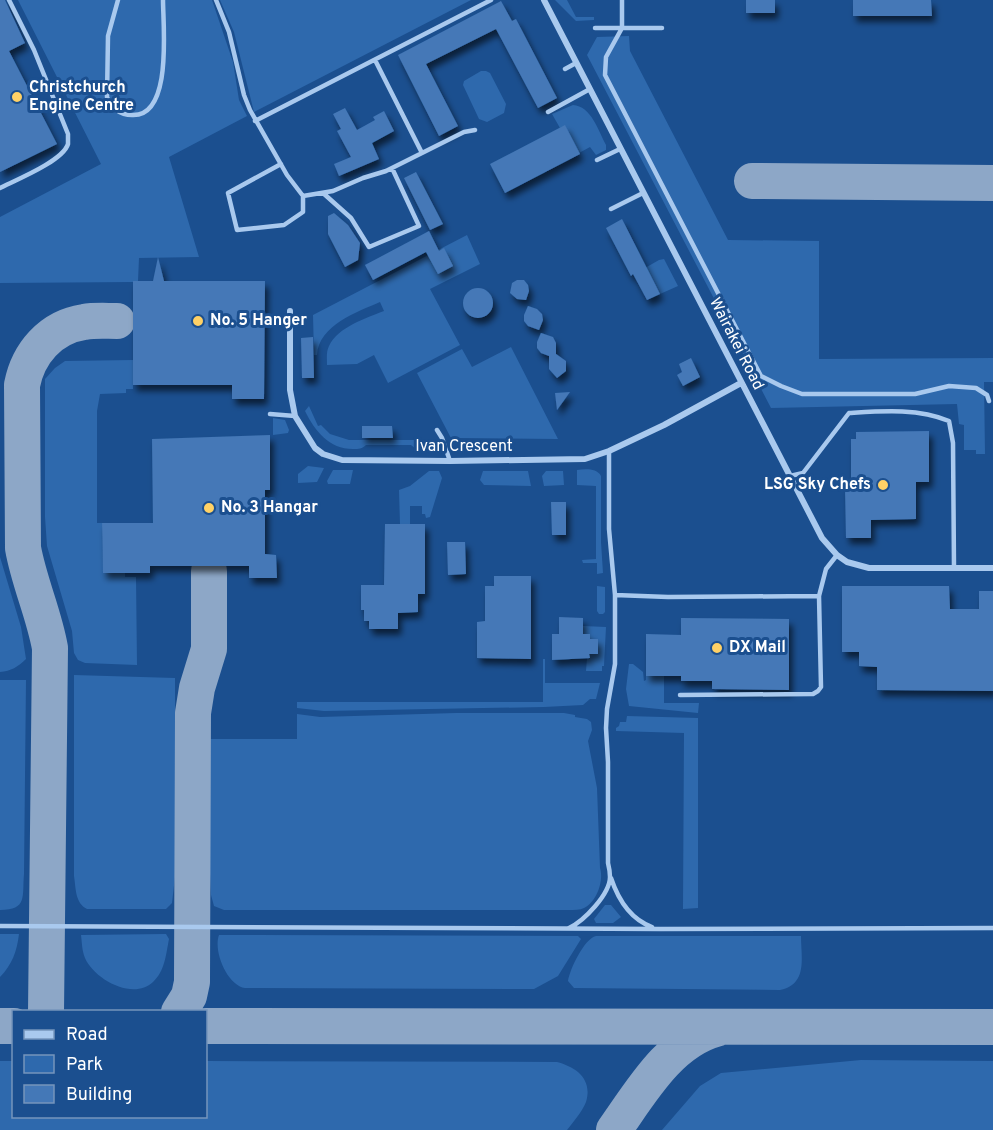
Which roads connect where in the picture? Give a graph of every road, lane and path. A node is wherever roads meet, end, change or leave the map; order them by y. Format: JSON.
{"nodes":[{"id":1,"x":9,"y":0,"type":"edge"},
{"id":2,"x":118,"y":0,"type":"edge"},
{"id":3,"x":163,"y":0,"type":"edge"},
{"id":4,"x":216,"y":0,"type":"edge"},
{"id":5,"x":491,"y":0,"type":"edge"},
{"id":6,"x":544,"y":0,"type":"edge"},
{"id":7,"x":622,"y":0,"type":"edge"},
{"id":8,"x":622,"y":27,"type":"junction"},
{"id":9,"x":595,"y":28,"type":"dead end"},
{"id":10,"x":662,"y":28,"type":"dead end"},
{"id":11,"x":375,"y":60,"type":"junction"},
{"id":12,"x":576,"y":63,"type":"junction"},
{"id":13,"x":565,"y":69,"type":"dead end"},
{"id":14,"x":590,"y":89,"type":"junction"},
{"id":15,"x":548,"y":112,"type":"dead end"},
{"id":16,"x":255,"y":121,"type":"junction"},
{"id":17,"x":475,"y":129,"type":"dead end"},
{"id":18,"x":620,"y":148,"type":"junction"},
{"id":19,"x":422,"y":153,"type":"junction"},
{"id":20,"x":597,"y":160,"type":"dead end"},
{"id":21,"x":281,"y":164,"type":"junction"},
{"id":22,"x":392,"y":168,"type":"junction"},
{"id":23,"x":0,"y":188,"type":"edge"},
{"id":24,"x":323,"y":193,"type":"junction"},
{"id":25,"x":643,"y":193,"type":"junction"},
{"id":26,"x":303,"y":196,"type":"junction"},
{"id":27,"x":611,"y":209,"type":"dead end"},
{"id":28,"x":290,"y":311,"type":"dead end"},
{"id":29,"x":741,"y":383,"type":"junction"},
{"id":30,"x":989,"y":401,"type":"dead end"},
{"id":31,"x":270,"y":414,"type":"dead end"},
{"id":32,"x":296,"y":416,"type":"junction"},
{"id":33,"x":437,"y":430,"type":"dead end"},
{"id":34,"x":609,"y":451,"type":"junction"},
{"id":35,"x":450,"y":462,"type":"junction"},
{"id":36,"x":790,"y":476,"type":"junction"},
{"id":37,"x":837,"y":555,"type":"junction"},
{"id":38,"x":954,"y":568,"type":"junction"},
{"id":39,"x":993,"y":568,"type":"edge"},
{"id":40,"x":615,"y":595,"type":"junction"},
{"id":41,"x":819,"y":596,"type":"junction"},
{"id":42,"x":680,"y":695,"type":"dead end"},
{"id":43,"x":611,"y":878,"type":"junction"},
{"id":44,"x":0,"y":926,"type":"edge"},
{"id":45,"x":993,"y":928,"type":"edge"},
{"id":46,"x":565,"y":929,"type":"junction"},
{"id":47,"x":661,"y":929,"type":"junction"}],
"edges":[{"from":1,"to":23,"type":"lane"},
{"from":2,"to":3,"type":"lane"},
{"from":4,"to":16,"type":"lane"},
{"from":5,"to":11,"type":"lane"},
{"from":6,"to":12,"type":"street","name":"Wairakei Road"},
{"from":7,"to":8,"type":"lane"},
{"from":8,"to":9,"type":"lane"},
{"from":8,"to":10,"type":"lane"},
{"from":8,"to":30,"type":"lane"},
{"from":11,"to":16,"type":"lane"},
{"from":11,"to":19,"type":"lane"},
{"from":12,"to":13,"type":"lane"},
{"from":12,"to":14,"type":"street","name":"Wairakei Road"},
{"from":14,"to":15,"type":"lane"},
{"from":14,"to":18,"type":"street","name":"Wairakei Road"},
{"from":16,"to":21,"type":"lane"},
{"from":17,"to":19,"type":"lane"},
{"from":18,"to":20,"type":"lane"},
{"from":18,"to":25,"type":"street","name":"Wairakei Road"},
{"from":19,"to":22,"type":"lane"},
{"from":21,"to":26,"type":"lane"},
{"from":21,"to":26,"type":"lane"},
{"from":22,"to":24,"type":"lane"},
{"from":22,"to":24,"type":"lane"},
{"from":24,"to":26,"type":"lane"},
{"from":25,"to":27,"type":"lane"},
{"from":25,"to":29,"type":"street","name":"Wairakei Road"},
{"from":28,"to":32,"type":"street","name":"Ivan Crescent"},
{"from":29,"to":34,"type":"street","name":"Ivan Crescent"},
{"from":29,"to":36,"type":"street","name":"Wairakei Road"},
{"from":31,"to":32,"type":"lane"},
{"from":32,"to":35,"type":"street","name":"Ivan Crescent"},
{"from":33,"to":35,"type":"lane"},
{"from":34,"to":35,"type":"street","name":"Ivan Crescent"},
{"from":34,"to":40,"type":"lane"},
{"from":36,"to":37,"type":"street","name":"Wairakei Road"},
{"from":36,"to":38,"type":"lane"},
{"from":37,"to":38,"type":"street","name":"Wairakei Road"},
{"from":37,"to":41,"type":"lane"},
{"from":38,"to":39,"type":"street","name":"Wairakei Road"},
{"from":40,"to":41,"type":"lane"},
{"from":40,"to":43,"type":"lane"},
{"from":41,"to":42,"type":"lane"},
{"from":43,"to":46,"type":"lane"},
{"from":43,"to":47,"type":"lane"},
{"from":44,"to":46,"type":"lane"},
{"from":45,"to":47,"type":"lane"},
{"from":46,"to":47,"type":"lane"}]}
